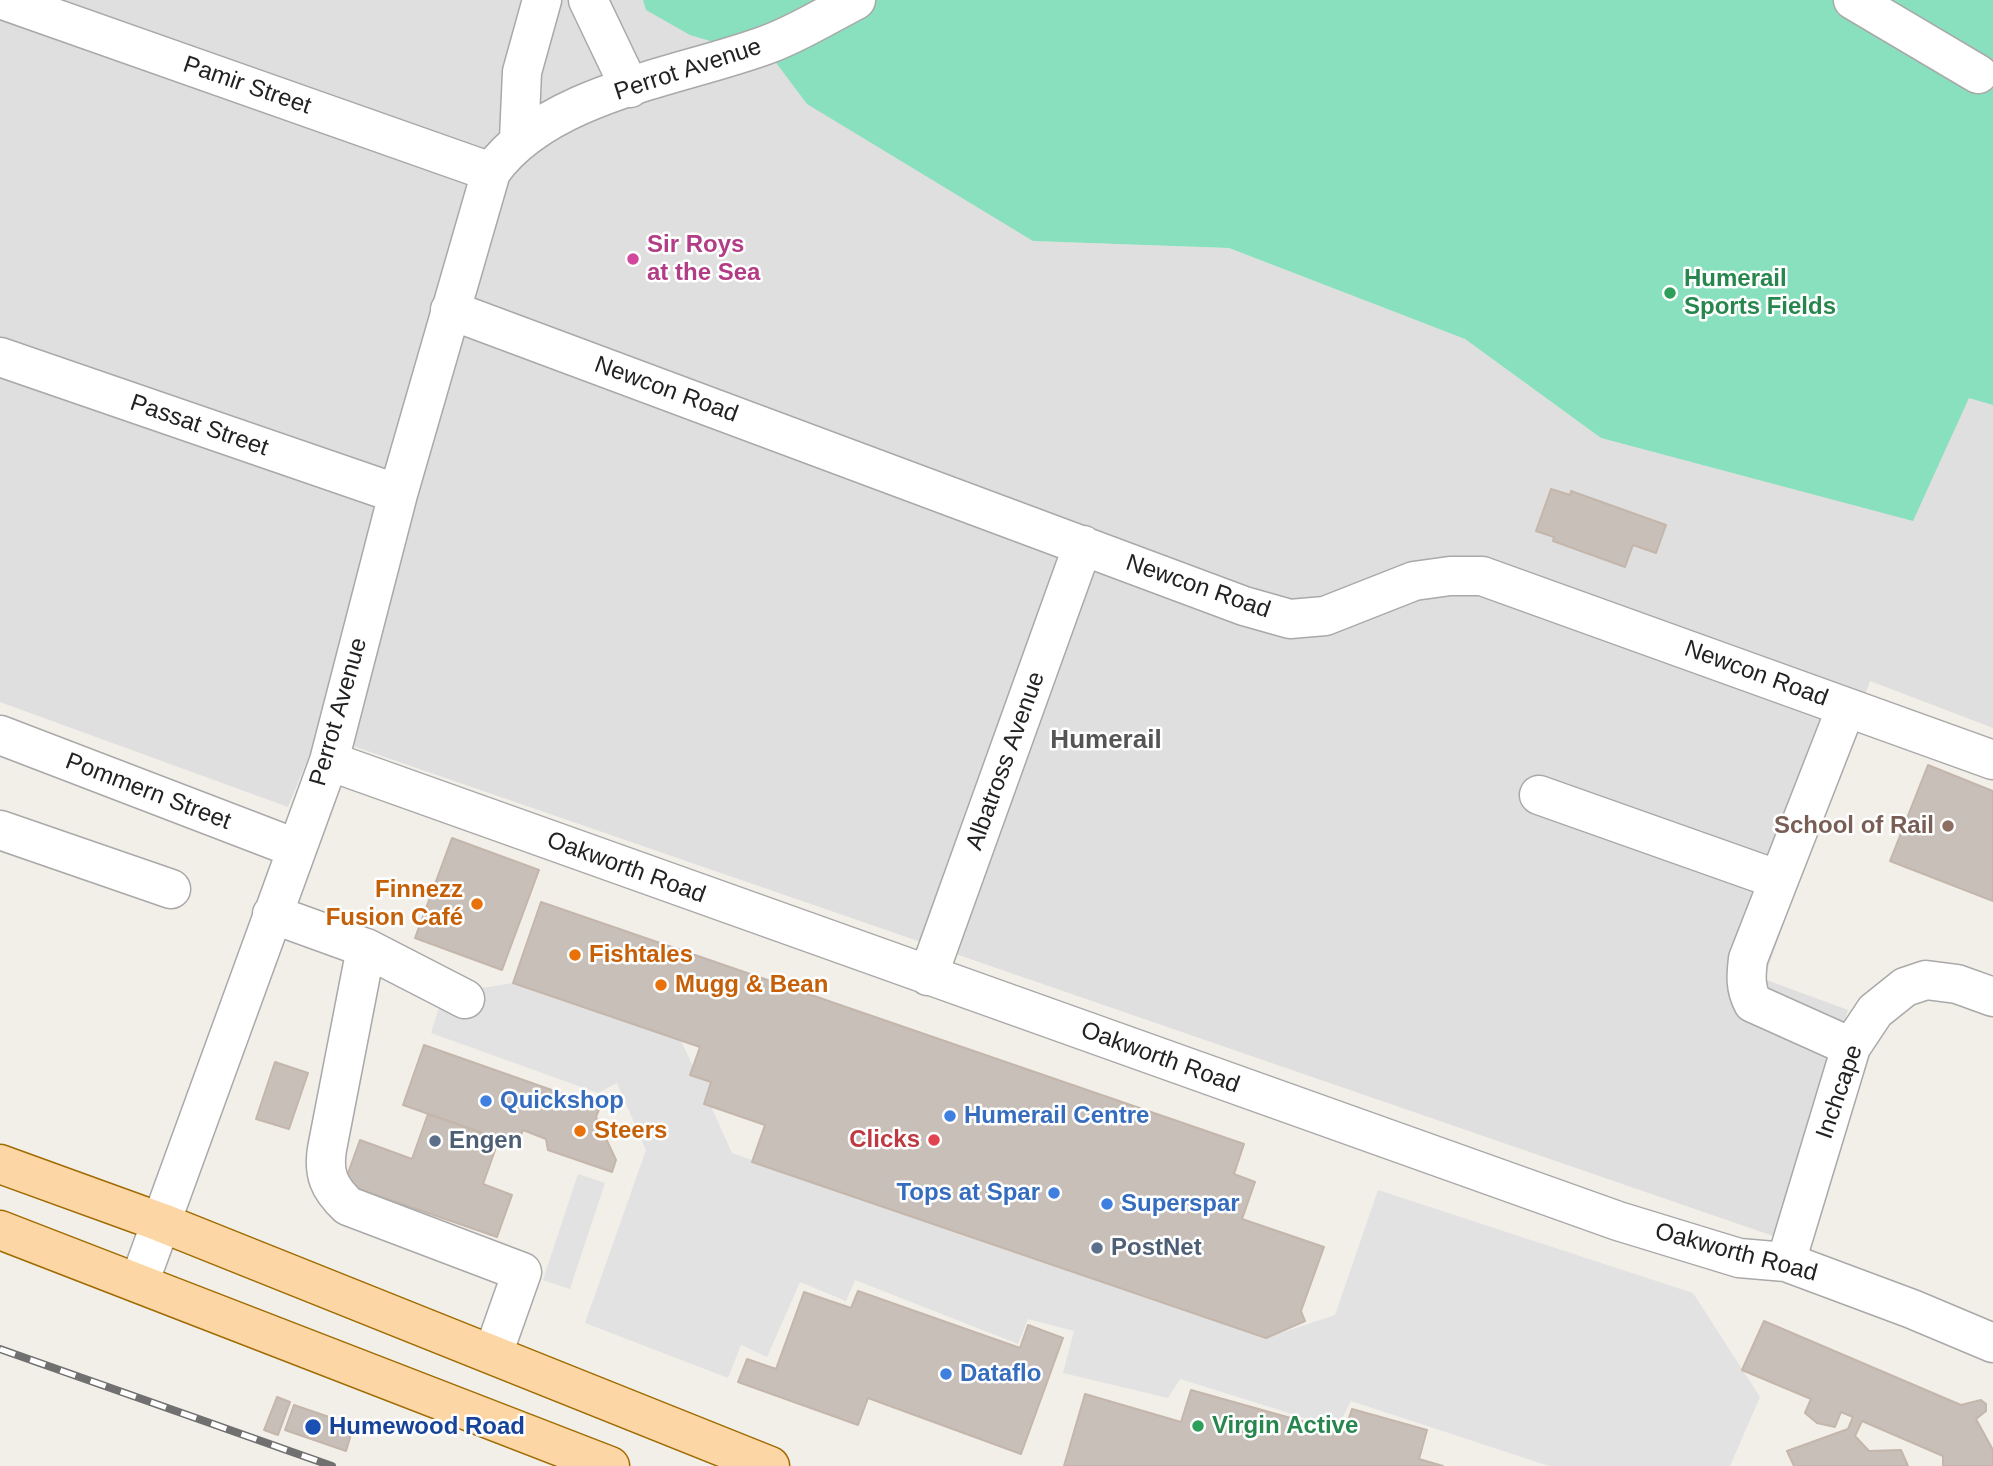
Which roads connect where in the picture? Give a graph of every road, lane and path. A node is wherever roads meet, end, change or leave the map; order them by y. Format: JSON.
{"nodes":[{"id":1,"x":3,"y":0,"type":"edge"},
{"id":2,"x":542,"y":0,"type":"edge"},
{"id":3,"x":588,"y":0,"type":"edge"},
{"id":4,"x":856,"y":0,"type":"edge"},
{"id":5,"x":1853,"y":0,"type":"edge"},
{"id":6,"x":1978,"y":74,"type":"dead end"},
{"id":7,"x":630,"y":88,"type":"junction"},
{"id":8,"x":519,"y":139,"type":"junction"},
{"id":9,"x":491,"y":172,"type":"junction"},
{"id":10,"x":450,"y":310,"type":"junction"},
{"id":11,"x":0,"y":357,"type":"edge"},
{"id":12,"x":398,"y":494,"type":"junction"},
{"id":13,"x":1083,"y":545,"type":"junction"},
{"id":14,"x":1846,"y":708,"type":"junction"},
{"id":15,"x":0,"y":735,"type":"edge"},
{"id":16,"x":1993,"y":760,"type":"edge"},
{"id":17,"x":329,"y":761,"type":"junction"},
{"id":18,"x":1539,"y":795,"type":"dead end"},
{"id":19,"x":0,"y":830,"type":"edge"},
{"id":20,"x":295,"y":848,"type":"junction"},
{"id":21,"x":1779,"y":880,"type":"junction"},
{"id":22,"x":171,"y":889,"type":"dead end"},
{"id":23,"x":272,"y":914,"type":"junction"},
{"id":24,"x":366,"y":948,"type":"junction"},
{"id":25,"x":928,"y":976,"type":"junction"},
{"id":26,"x":1993,"y":997,"type":"edge"},
{"id":27,"x":465,"y":999,"type":"dead end"},
{"id":28,"x":1851,"y":1047,"type":"junction"},
{"id":29,"x":0,"y":1164,"type":"edge"},
{"id":30,"x":160,"y":1222,"type":"junction"},
{"id":31,"x":0,"y":1230,"type":"edge"},
{"id":32,"x":1786,"y":1262,"type":"junction"},
{"id":33,"x":139,"y":1283,"type":"junction"},
{"id":34,"x":1992,"y":1344,"type":"edge"},
{"id":35,"x":493,"y":1354,"type":"junction"},
{"id":36,"x":610,"y":1466,"type":"edge"},
{"id":37,"x":771,"y":1466,"type":"edge"}],
"edges":[{"from":1,"to":9,"type":"street","name":"Pamir Street"},
{"from":2,"to":8,"type":"street"},
{"from":3,"to":7,"type":"street"},
{"from":4,"to":7,"type":"street","name":"Perrot Avenue"},
{"from":5,"to":6,"type":"street"},
{"from":7,"to":8,"type":"street","name":"Perrot Avenue"},
{"from":8,"to":9,"type":"street","name":"Perrot Avenue"},
{"from":9,"to":10,"type":"street","name":"Perrot Avenue"},
{"from":10,"to":12,"type":"street","name":"Perrot Avenue"},
{"from":10,"to":13,"type":"street","name":"Newcon Road"},
{"from":11,"to":12,"type":"street","name":"Passat Street"},
{"from":12,"to":17,"type":"street","name":"Perrot Avenue"},
{"from":13,"to":14,"type":"street","name":"Newcon Road"},
{"from":13,"to":25,"type":"street","name":"Albatross Avenue"},
{"from":14,"to":16,"type":"street","name":"Newcon Road"},
{"from":14,"to":21,"type":"street"},
{"from":15,"to":20,"type":"street","name":"Pommern Street"},
{"from":17,"to":20,"type":"street","name":"Perrot Avenue"},
{"from":17,"to":25,"type":"street","name":"Oakworth Road"},
{"from":18,"to":21,"type":"street"},
{"from":19,"to":22,"type":"street"},
{"from":20,"to":23,"type":"street","name":"Perrot Avenue"},
{"from":21,"to":28,"type":"street"},
{"from":23,"to":24,"type":"street"},
{"from":23,"to":30,"type":"street","name":"Perrot Avenue"},
{"from":24,"to":27,"type":"street"},
{"from":24,"to":35,"type":"street"},
{"from":25,"to":32,"type":"street","name":"Oakworth Road"},
{"from":26,"to":28,"type":"street","name":"Inchcape"},
{"from":28,"to":32,"type":"street","name":"Inchcape"},
{"from":29,"to":30,"type":"main road"},
{"from":30,"to":33,"type":"street","name":"Perrot Avenue"},
{"from":30,"to":35,"type":"main road"},
{"from":31,"to":33,"type":"main road"},
{"from":32,"to":34,"type":"street","name":"Oakworth Road"},
{"from":33,"to":36,"type":"main road"},
{"from":35,"to":37,"type":"main road"}]}
